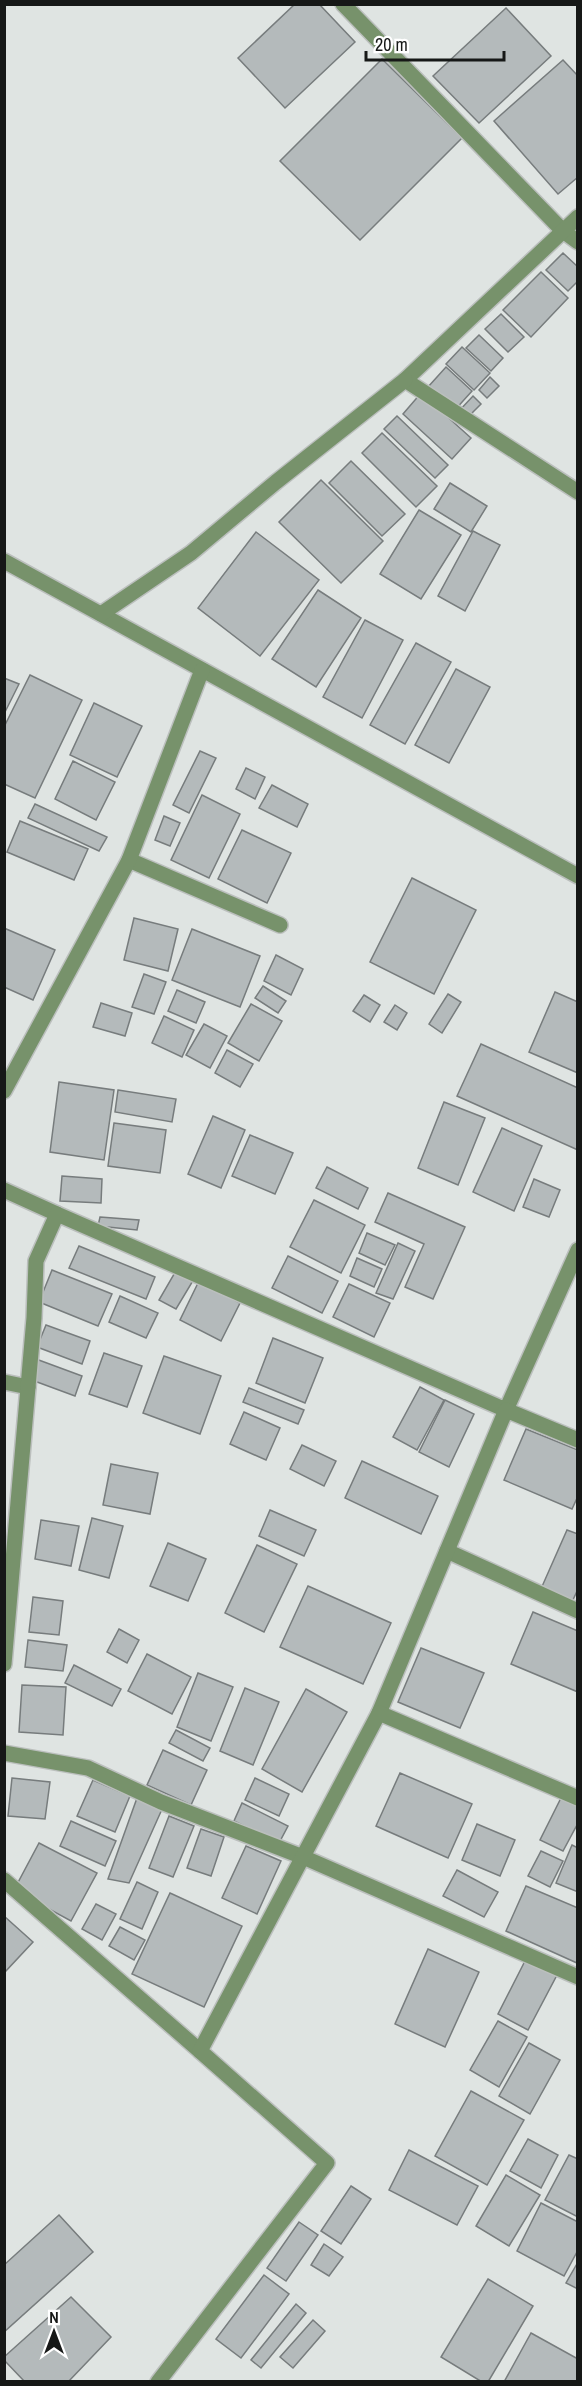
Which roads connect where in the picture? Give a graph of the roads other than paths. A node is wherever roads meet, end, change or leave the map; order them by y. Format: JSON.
{"nodes":[{"id":1,"x":343,"y":4,"type":"edge"},
{"id":2,"x":578,"y":217,"type":"edge"},
{"id":3,"x":563,"y":231,"type":"junction"},
{"id":4,"x":578,"y":242,"type":"edge"},
{"id":5,"x":405,"y":380,"type":"junction"},
{"id":6,"x":578,"y":492,"type":"edge"},
{"id":7,"x":4,"y":561,"type":"edge"},
{"id":8,"x":101,"y":614,"type":"junction"},
{"id":9,"x":202,"y":670,"type":"junction"},
{"id":10,"x":129,"y":860,"type":"junction"},
{"id":11,"x":578,"y":876,"type":"edge"},
{"id":12,"x":280,"y":926,"type":"dead end"},
{"id":13,"x":4,"y":1091,"type":"edge"},
{"id":14,"x":4,"y":1190,"type":"edge"},
{"id":15,"x":57,"y":1214,"type":"junction"},
{"id":16,"x":578,"y":1250,"type":"edge"},
{"id":17,"x":4,"y":1382,"type":"edge"},
{"id":18,"x":28,"y":1387,"type":"junction"},
{"id":19,"x":506,"y":1410,"type":"junction"},
{"id":20,"x":578,"y":1440,"type":"edge"},
{"id":21,"x":447,"y":1551,"type":"junction"},
{"id":22,"x":578,"y":1611,"type":"edge"},
{"id":23,"x":4,"y":1664,"type":"edge"},
{"id":24,"x":379,"y":1713,"type":"junction"},
{"id":25,"x":4,"y":1753,"type":"edge"},
{"id":26,"x":578,"y":1798,"type":"edge"},
{"id":27,"x":303,"y":1857,"type":"junction"},
{"id":28,"x":4,"y":1880,"type":"edge"},
{"id":29,"x":578,"y":1977,"type":"edge"},
{"id":30,"x":200,"y":2051,"type":"junction"},
{"id":31,"x":158,"y":2382,"type":"edge"}],
"edges":[{"from":1,"to":3,"type":"street"},
{"from":2,"to":3,"type":"street"},
{"from":3,"to":4,"type":"street"},
{"from":3,"to":5,"type":"street"},
{"from":5,"to":6,"type":"street"},
{"from":5,"to":8,"type":"street"},
{"from":7,"to":8,"type":"street"},
{"from":8,"to":9,"type":"street"},
{"from":9,"to":10,"type":"street"},
{"from":9,"to":11,"type":"street"},
{"from":10,"to":12,"type":"street"},
{"from":10,"to":13,"type":"street"},
{"from":14,"to":15,"type":"street"},
{"from":15,"to":18,"type":"street"},
{"from":15,"to":19,"type":"street"},
{"from":16,"to":19,"type":"street"},
{"from":17,"to":18,"type":"street"},
{"from":18,"to":23,"type":"street"},
{"from":19,"to":20,"type":"street"},
{"from":19,"to":21,"type":"street"},
{"from":21,"to":22,"type":"street"},
{"from":21,"to":24,"type":"street"},
{"from":24,"to":26,"type":"street"},
{"from":24,"to":27,"type":"street"},
{"from":25,"to":27,"type":"street"},
{"from":27,"to":29,"type":"street"},
{"from":27,"to":30,"type":"street"},
{"from":28,"to":30,"type":"street"},
{"from":30,"to":31,"type":"street"}]}
